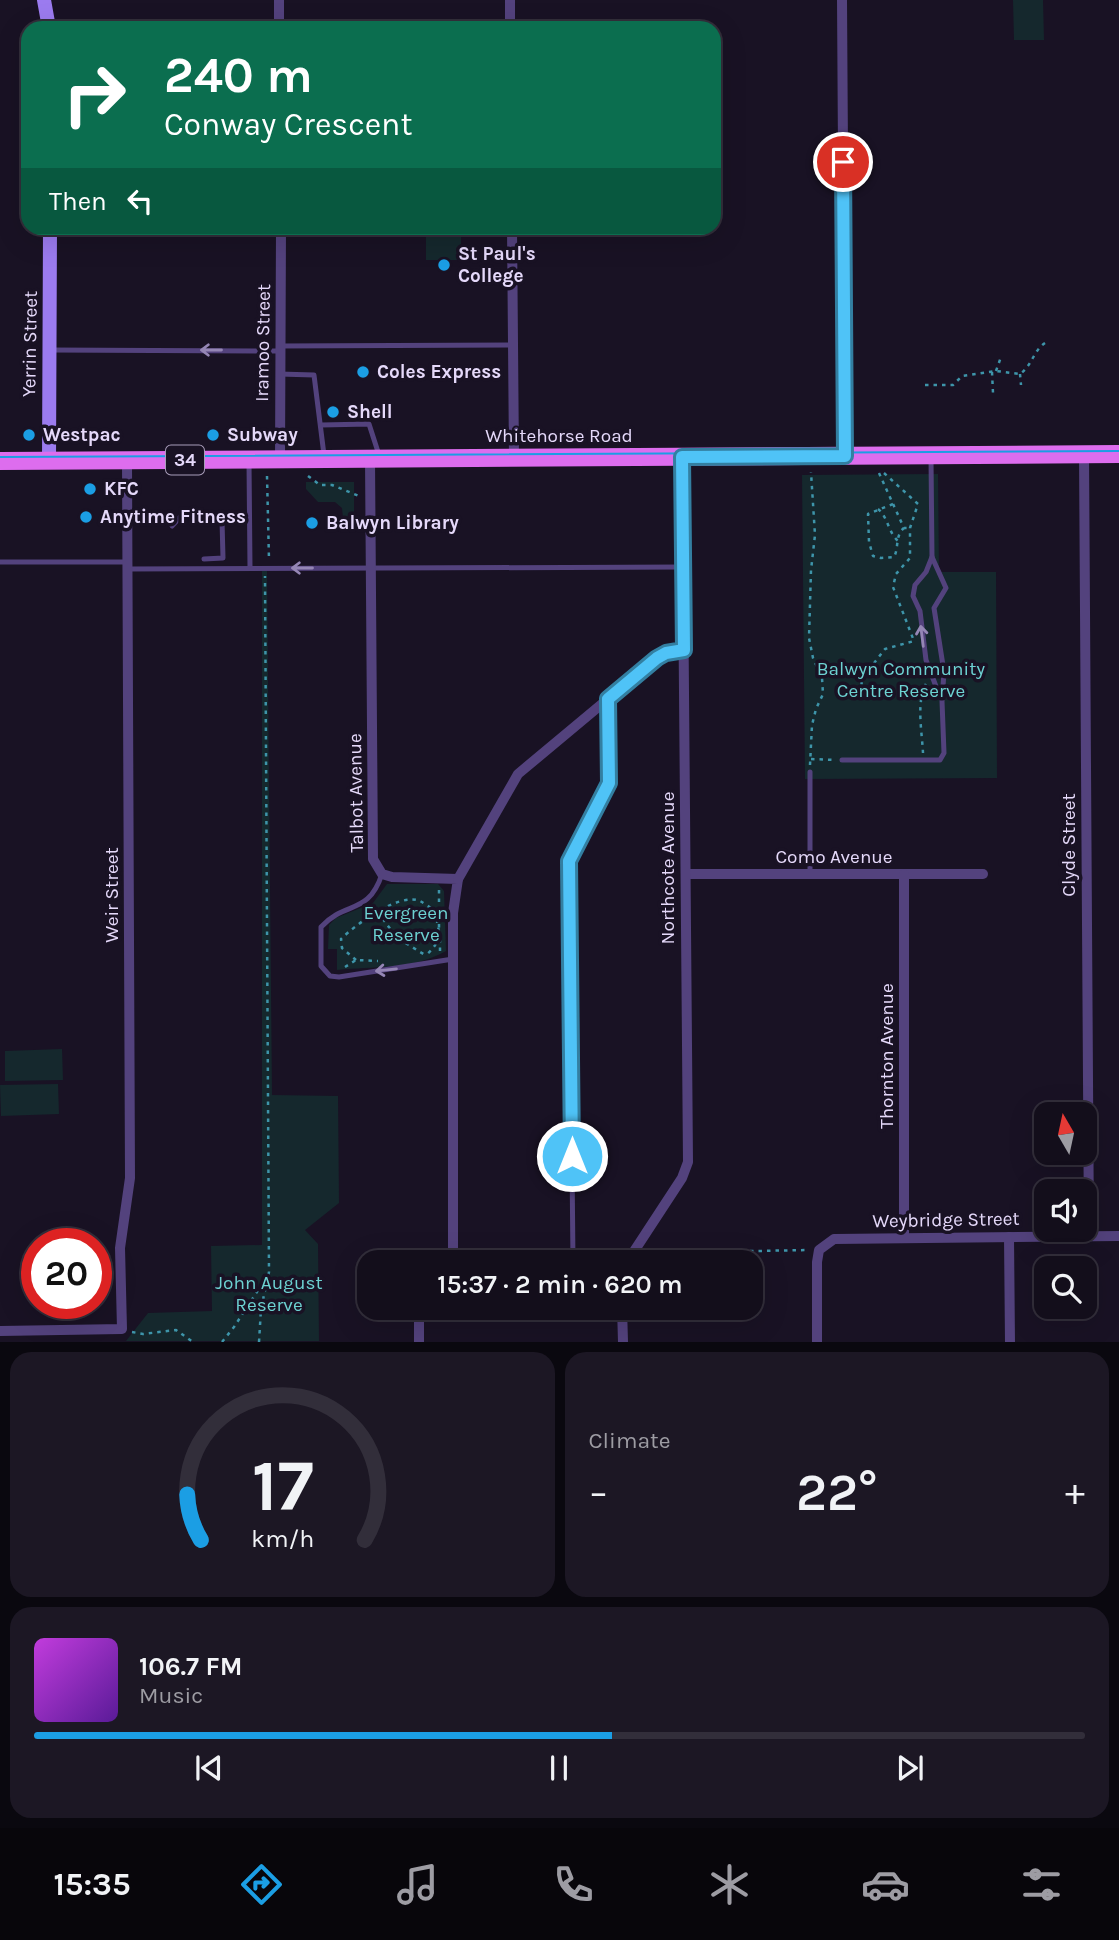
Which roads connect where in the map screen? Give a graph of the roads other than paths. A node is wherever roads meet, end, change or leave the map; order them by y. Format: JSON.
{"nodes":[{"id":1,"x":44,"y":0,"type":"edge"},
{"id":2,"x":54,"y":0,"type":"edge"},
{"id":3,"x":279,"y":0,"type":"edge"},
{"id":4,"x":510,"y":0,"type":"edge"},
{"id":5,"x":842,"y":0,"type":"edge"},
{"id":6,"x":48,"y":21,"type":"edge"},
{"id":7,"x":50,"y":21,"type":"edge"},
{"id":8,"x":279,"y":21,"type":"edge"},
{"id":9,"x":510,"y":21,"type":"edge"},
{"id":10,"x":50,"y":235,"type":"edge"},
{"id":11,"x":281,"y":235,"type":"edge"},
{"id":12,"x":512,"y":235,"type":"edge"},
{"id":13,"x":513,"y":345,"type":"junction"},
{"id":14,"x":279,"y":348,"type":"junction"},
{"id":15,"x":49,"y":350,"type":"junction"},
{"id":16,"x":279,"y":374,"type":"junction"},
{"id":17,"x":321,"y":425,"type":"junction"},
{"id":18,"x":1084,"y":454,"type":"junction"},
{"id":19,"x":1119,"y":454,"type":"edge"},
{"id":20,"x":932,"y":455,"type":"junction"},
{"id":21,"x":845,"y":456,"type":"junction"},
{"id":22,"x":682,"y":457,"type":"junction"},
{"id":23,"x":324,"y":458,"type":"junction"},
{"id":24,"x":514,"y":458,"type":"junction"},
{"id":25,"x":249,"y":459,"type":"junction"},
{"id":26,"x":280,"y":459,"type":"junction"},
{"id":27,"x":375,"y":459,"type":"junction"},
{"id":28,"x":49,"y":460,"type":"junction"},
{"id":29,"x":127,"y":460,"type":"junction"},
{"id":30,"x":0,"y":461,"type":"edge"},
{"id":31,"x":172,"y":526,"type":"dead end"},
{"id":32,"x":932,"y":557,"type":"junction"},
{"id":33,"x":204,"y":559,"type":"dead end"},
{"id":34,"x":0,"y":562,"type":"edge"},
{"id":35,"x":128,"y":565,"type":"junction"},
{"id":36,"x":683,"y":567,"type":"junction"},
{"id":37,"x":250,"y":568,"type":"junction"},
{"id":38,"x":371,"y":568,"type":"junction"},
{"id":39,"x":684,"y":650,"type":"junction"},
{"id":40,"x":608,"y":699,"type":"junction"},
{"id":41,"x":942,"y":701,"type":"junction"},
{"id":42,"x":842,"y":760,"type":"road end"},
{"id":43,"x":810,"y":772,"type":"road end"},
{"id":44,"x":382,"y":874,"type":"junction"},
{"id":45,"x":686,"y":874,"type":"junction"},
{"id":46,"x":810,"y":874,"type":"junction"},
{"id":47,"x":904,"y":874,"type":"junction"},
{"id":48,"x":983,"y":874,"type":"dead end"},
{"id":49,"x":458,"y":878,"type":"junction"},
{"id":50,"x":453,"y":959,"type":"junction"},
{"id":51,"x":1089,"y":1179,"type":"edge"},
{"id":52,"x":1097,"y":1236,"type":"edge"},
{"id":53,"x":1119,"y":1236,"type":"edge"},
{"id":54,"x":1009,"y":1237,"type":"junction"},
{"id":55,"x":1034,"y":1237,"type":"edge"},
{"id":56,"x":904,"y":1238,"type":"junction"},
{"id":57,"x":453,"y":1250,"type":"edge"},
{"id":58,"x":573,"y":1250,"type":"edge"},
{"id":59,"x":634,"y":1250,"type":"edge"},
{"id":60,"x":419,"y":1320,"type":"edge"},
{"id":61,"x":622,"y":1320,"type":"edge"},
{"id":62,"x":0,"y":1331,"type":"edge"},
{"id":63,"x":419,"y":1342,"type":"edge"},
{"id":64,"x":622,"y":1342,"type":"edge"},
{"id":65,"x":817,"y":1342,"type":"edge"},
{"id":66,"x":1010,"y":1342,"type":"edge"}],
"edges":[{"from":1,"to":6,"type":"street"},
{"from":2,"to":7,"type":"street"},
{"from":3,"to":8,"type":"street"},
{"from":4,"to":9,"type":"street"},
{"from":5,"to":21,"type":"street"},
{"from":10,"to":15,"type":"street","name":"Yerrin Street"},
{"from":11,"to":14,"type":"street","name":"Iramoo Street"},
{"from":12,"to":13,"type":"street"},
{"from":13,"to":14,"type":"lane"},
{"from":13,"to":24,"type":"street"},
{"from":14,"to":15,"type":"lane","one_way":true},
{"from":14,"to":16,"type":"street","name":"Iramoo Street"},
{"from":15,"to":28,"type":"street","name":"Yerrin Street"},
{"from":16,"to":17,"type":"lane"},
{"from":16,"to":26,"type":"street","name":"Iramoo Street"},
{"from":17,"to":23,"type":"lane"},
{"from":17,"to":27,"type":"lane"},
{"from":18,"to":19,"type":"main road","name":"Whitehorse Road","number":"34"},
{"from":18,"to":20,"type":"main road","name":"Whitehorse Road","number":"34"},
{"from":18,"to":51,"type":"street","name":"Clyde Street"},
{"from":20,"to":21,"type":"main road","name":"Whitehorse Road","number":"34"},
{"from":20,"to":32,"type":"lane"},
{"from":21,"to":22,"type":"main road","name":"Whitehorse Road","number":"34"},
{"from":22,"to":24,"type":"main road","name":"Whitehorse Road","number":"34"},
{"from":22,"to":36,"type":"street","name":"Northcote Avenue"},
{"from":23,"to":26,"type":"main road","name":"Whitehorse Road","number":"34"},
{"from":23,"to":27,"type":"main road","name":"Whitehorse Road","number":"34"},
{"from":24,"to":27,"type":"main road","name":"Whitehorse Road","number":"34"},
{"from":25,"to":26,"type":"main road","name":"Whitehorse Road","number":"34"},
{"from":25,"to":29,"type":"main road","name":"Whitehorse Road","number":"34"},
{"from":25,"to":37,"type":"lane"},
{"from":27,"to":38,"type":"street","name":"Talbot Avenue"},
{"from":28,"to":29,"type":"main road","name":"Whitehorse Road","number":"34"},
{"from":28,"to":30,"type":"main road","name":"Whitehorse Road","number":"34"},
{"from":29,"to":35,"type":"street","name":"Weir Street"},
{"from":31,"to":33,"type":"lane"},
{"from":32,"to":41,"type":"lane"},
{"from":41,"to":32,"type":"lane","one_way":true},
{"from":34,"to":35,"type":"lane"},
{"from":35,"to":37,"type":"lane"},
{"from":35,"to":62,"type":"street","name":"Weir Street"},
{"from":36,"to":38,"type":"lane"},
{"from":36,"to":39,"type":"street","name":"Northcote Avenue"},
{"from":38,"to":37,"type":"lane","one_way":true},
{"from":38,"to":44,"type":"street","name":"Talbot Avenue"},
{"from":39,"to":40,"type":"street"},
{"from":39,"to":45,"type":"street","name":"Northcote Avenue"},
{"from":40,"to":49,"type":"street"},
{"from":40,"to":58,"type":"lane"},
{"from":41,"to":42,"type":"lane"},
{"from":43,"to":46,"type":"lane"},
{"from":44,"to":49,"type":"street","name":"Talbot Avenue"},
{"from":50,"to":44,"type":"lane","one_way":true},
{"from":45,"to":46,"type":"street","name":"Como Avenue"},
{"from":45,"to":59,"type":"street","name":"Northcote Avenue"},
{"from":46,"to":47,"type":"street","name":"Como Avenue"},
{"from":47,"to":48,"type":"street","name":"Como Avenue"},
{"from":47,"to":56,"type":"street","name":"Thornton Avenue"},
{"from":49,"to":50,"type":"street"},
{"from":50,"to":57,"type":"street"},
{"from":52,"to":53,"type":"street","name":"Weybridge Street"},
{"from":54,"to":55,"type":"street","name":"Weybridge Street"},
{"from":54,"to":56,"type":"street","name":"Weybridge Street"},
{"from":54,"to":66,"type":"street"},
{"from":56,"to":65,"type":"street","name":"Weybridge Street"},
{"from":60,"to":63,"type":"street"},
{"from":61,"to":64,"type":"street"}]}
